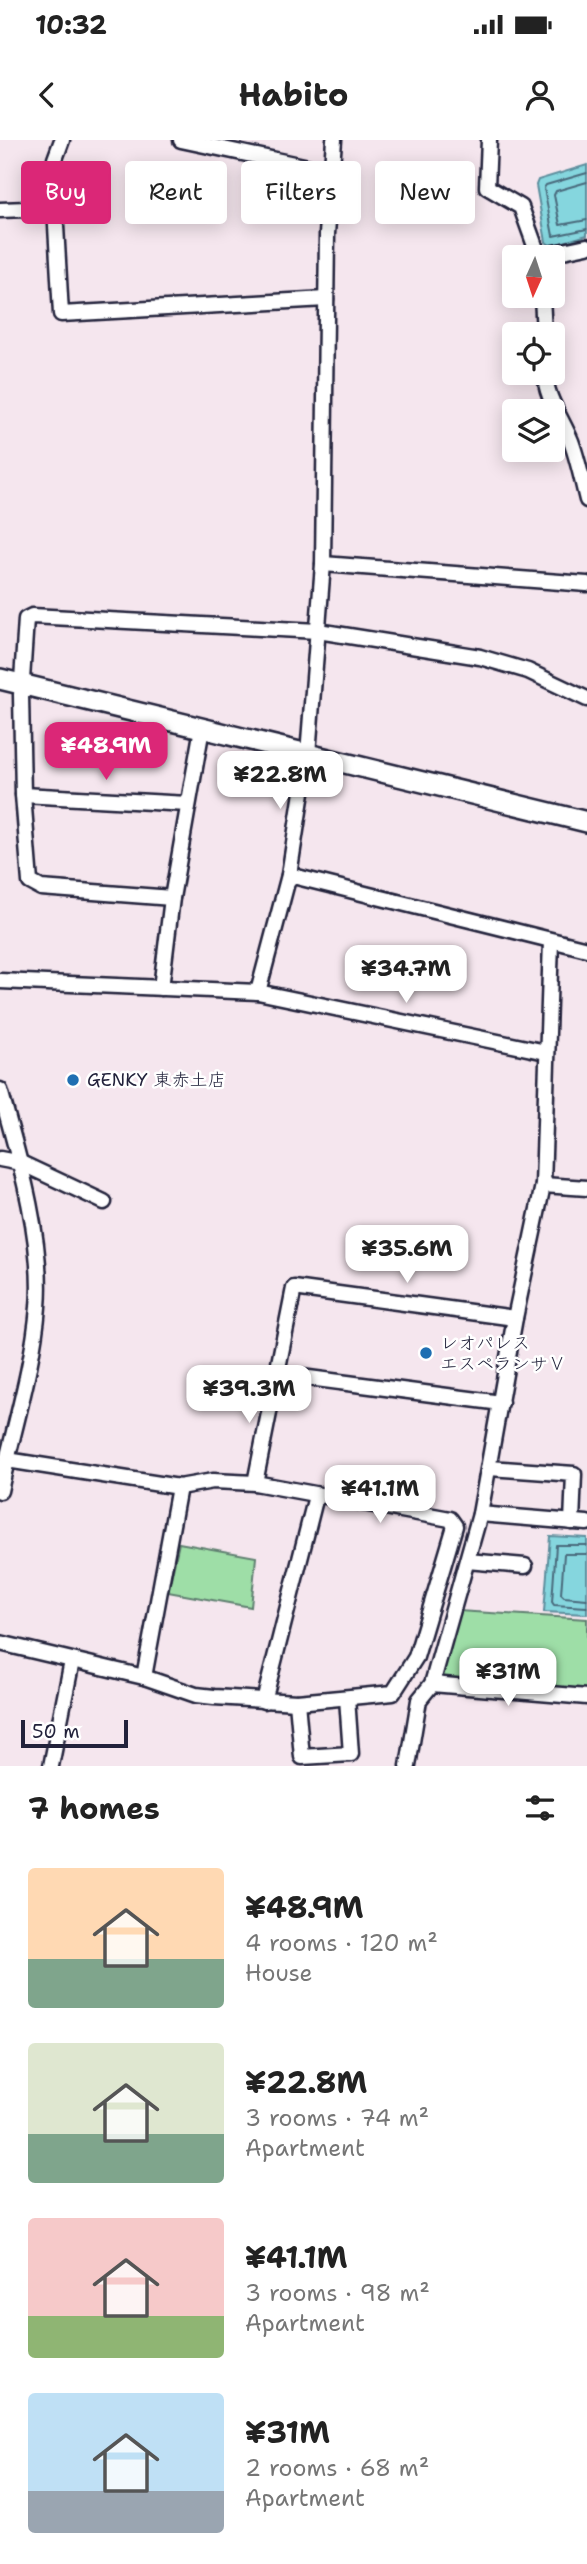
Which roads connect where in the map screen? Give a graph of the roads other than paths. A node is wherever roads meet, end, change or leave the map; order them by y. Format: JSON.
{"nodes":[{"id":1,"x":62,"y":140,"type":"edge"},
{"id":2,"x":181,"y":140,"type":"edge"},
{"id":3,"x":334,"y":140,"type":"edge"},
{"id":4,"x":489,"y":140,"type":"edge"},
{"id":5,"x":55,"y":161,"type":"edge"},
{"id":6,"x":279,"y":161,"type":"edge"},
{"id":7,"x":332,"y":161,"type":"edge"},
{"id":8,"x":21,"y":209,"type":"edge"},
{"id":9,"x":0,"y":210,"type":"edge"},
{"id":10,"x":56,"y":224,"type":"edge"},
{"id":11,"x":329,"y":224,"type":"edge"},
{"id":12,"x":535,"y":245,"type":"edge"},
{"id":13,"x":586,"y":249,"type":"edge"},
{"id":14,"x":565,"y":253,"type":"edge"},
{"id":15,"x":326,"y":299,"type":"junction"},
{"id":16,"x":546,"y":385,"type":"edge"},
{"id":17,"x":587,"y":500,"type":"edge"},
{"id":18,"x":323,"y":564,"type":"junction"},
{"id":19,"x":587,"y":584,"type":"edge"},
{"id":20,"x":318,"y":631,"type":"junction"},
{"id":21,"x":0,"y":679,"type":"edge"},
{"id":22,"x":23,"y":685,"type":"junction"},
{"id":23,"x":587,"y":699,"type":"edge"},
{"id":24,"x":202,"y":728,"type":"junction"},
{"id":25,"x":308,"y":754,"type":"junction"},
{"id":26,"x":23,"y":795,"type":"junction"},
{"id":27,"x":188,"y":804,"type":"junction"},
{"id":28,"x":587,"y":822,"type":"edge"},
{"id":29,"x":289,"y":875,"type":"junction"},
{"id":30,"x":172,"y":898,"type":"junction"},
{"id":31,"x":551,"y":941,"type":"junction"},
{"id":32,"x":587,"y":949,"type":"edge"},
{"id":33,"x":0,"y":981,"type":"edge"},
{"id":34,"x":161,"y":988,"type":"junction"},
{"id":35,"x":258,"y":992,"type":"junction"},
{"id":36,"x":546,"y":1052,"type":"junction"},
{"id":37,"x":0,"y":1090,"type":"edge"},
{"id":38,"x":0,"y":1159,"type":"edge"},
{"id":39,"x":21,"y":1163,"type":"junction"},
{"id":40,"x":542,"y":1185,"type":"junction"},
{"id":41,"x":587,"y":1188,"type":"edge"},
{"id":42,"x":104,"y":1202,"type":"dead end"},
{"id":43,"x":515,"y":1318,"type":"junction"},
{"id":44,"x":278,"y":1374,"type":"junction"},
{"id":45,"x":501,"y":1403,"type":"junction"},
{"id":46,"x":6,"y":1460,"type":"junction"},
{"id":47,"x":489,"y":1468,"type":"junction"},
{"id":48,"x":255,"y":1483,"type":"junction"},
{"id":49,"x":179,"y":1487,"type":"junction"},
{"id":50,"x":0,"y":1491,"type":"edge"},
{"id":51,"x":316,"y":1496,"type":"junction"},
{"id":52,"x":480,"y":1514,"type":"junction"},
{"id":53,"x":579,"y":1522,"type":"edge"},
{"id":54,"x":467,"y":1561,"type":"junction"},
{"id":55,"x":525,"y":1566,"type":"dead end"},
{"id":56,"x":0,"y":1643,"type":"edge"},
{"id":57,"x":72,"y":1661,"type":"junction"},
{"id":58,"x":144,"y":1677,"type":"junction"},
{"id":59,"x":432,"y":1684,"type":"junction"},
{"id":60,"x":587,"y":1697,"type":"edge"},
{"id":61,"x":347,"y":1698,"type":"junction"},
{"id":62,"x":264,"y":1701,"type":"junction"},
{"id":63,"x":297,"y":1702,"type":"junction"},
{"id":64,"x":51,"y":1766,"type":"edge"},
{"id":65,"x":408,"y":1766,"type":"edge"}],
"edges":[{"from":1,"to":5,"type":"street"},
{"from":2,"to":6,"type":"street"},
{"from":3,"to":7,"type":"street"},
{"from":4,"to":12,"type":"street"},
{"from":8,"to":9,"type":"street"},
{"from":10,"to":15,"type":"street"},
{"from":11,"to":15,"type":"street"},
{"from":13,"to":14,"type":"street"},
{"from":15,"to":18,"type":"street"},
{"from":16,"to":17,"type":"street"},
{"from":18,"to":19,"type":"street"},
{"from":18,"to":20,"type":"street"},
{"from":20,"to":22,"type":"street"},
{"from":20,"to":23,"type":"street"},
{"from":20,"to":25,"type":"street"},
{"from":21,"to":22,"type":"street"},
{"from":22,"to":24,"type":"street"},
{"from":22,"to":26,"type":"street"},
{"from":24,"to":25,"type":"street"},
{"from":24,"to":27,"type":"street"},
{"from":25,"to":28,"type":"street"},
{"from":25,"to":29,"type":"street"},
{"from":26,"to":27,"type":"street"},
{"from":26,"to":30,"type":"street"},
{"from":27,"to":30,"type":"street"},
{"from":29,"to":31,"type":"street"},
{"from":29,"to":35,"type":"street"},
{"from":30,"to":34,"type":"street"},
{"from":31,"to":32,"type":"street"},
{"from":31,"to":36,"type":"street"},
{"from":33,"to":34,"type":"street"},
{"from":34,"to":35,"type":"street"},
{"from":35,"to":36,"type":"street"},
{"from":36,"to":40,"type":"street"},
{"from":37,"to":39,"type":"street"},
{"from":38,"to":39,"type":"street"},
{"from":39,"to":42,"type":"street"},
{"from":39,"to":46,"type":"street"},
{"from":40,"to":41,"type":"street"},
{"from":40,"to":43,"type":"street"},
{"from":43,"to":44,"type":"street"},
{"from":43,"to":45,"type":"street"},
{"from":44,"to":45,"type":"street"},
{"from":44,"to":48,"type":"street"},
{"from":45,"to":47,"type":"street"},
{"from":46,"to":49,"type":"street"},
{"from":46,"to":50,"type":"street"},
{"from":47,"to":52,"type":"street"},
{"from":47,"to":53,"type":"street"},
{"from":48,"to":49,"type":"street"},
{"from":48,"to":51,"type":"street"},
{"from":49,"to":58,"type":"street"},
{"from":51,"to":61,"type":"street"},
{"from":51,"to":62,"type":"street"},
{"from":52,"to":53,"type":"street"},
{"from":52,"to":54,"type":"street"},
{"from":54,"to":55,"type":"street"},
{"from":54,"to":59,"type":"street"},
{"from":56,"to":57,"type":"street"},
{"from":57,"to":58,"type":"street"},
{"from":57,"to":64,"type":"street"},
{"from":58,"to":62,"type":"street"},
{"from":59,"to":60,"type":"street"},
{"from":59,"to":65,"type":"street"},
{"from":61,"to":63,"type":"street"},
{"from":61,"to":63,"type":"street"},
{"from":62,"to":63,"type":"street"}]}
